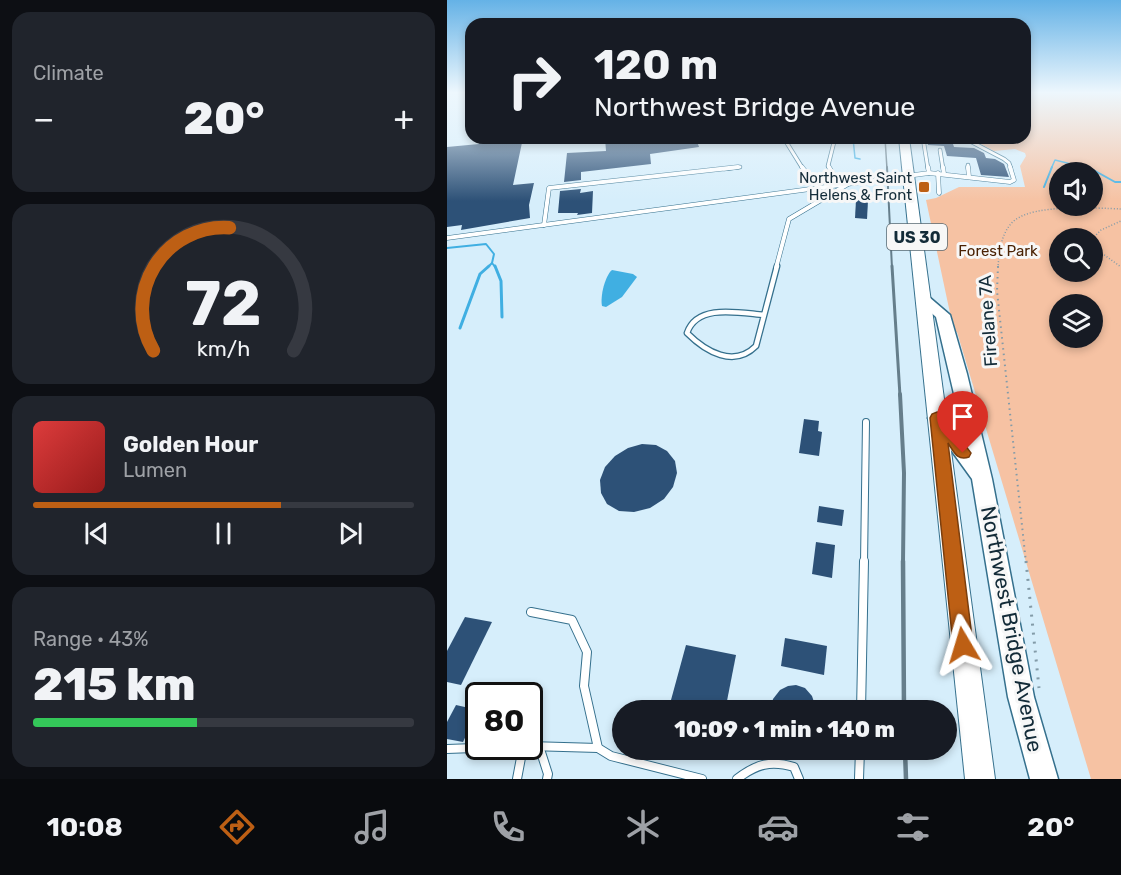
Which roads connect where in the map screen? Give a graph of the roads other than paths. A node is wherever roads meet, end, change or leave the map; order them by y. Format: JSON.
{"nodes":[{"id":1,"x":787,"y":144,"type":"edge"},
{"id":2,"x":833,"y":144,"type":"edge"},
{"id":3,"x":906,"y":144,"type":"edge"},
{"id":4,"x":924,"y":144,"type":"edge"},
{"id":5,"x":975,"y":144,"type":"edge"},
{"id":6,"x":940,"y":150,"type":"dead end"},
{"id":7,"x":967,"y":165,"type":"dead end"},
{"id":8,"x":740,"y":167,"type":"dead end"},
{"id":9,"x":929,"y":173,"type":"junction"},
{"id":10,"x":938,"y":174,"type":"junction"},
{"id":11,"x":944,"y":174,"type":"junction"},
{"id":12,"x":909,"y":175,"type":"junction"},
{"id":13,"x":969,"y":177,"type":"junction"},
{"id":14,"x":847,"y":184,"type":"junction"},
{"id":15,"x":819,"y":189,"type":"junction"},
{"id":16,"x":939,"y":194,"type":"dead end"},
{"id":17,"x":544,"y":225,"type":"junction"},
{"id":18,"x":447,"y":238,"type":"edge"},
{"id":19,"x":924,"y":300,"type":"junction"},
{"id":20,"x":764,"y":315,"type":"junction"},
{"id":21,"x":937,"y":418,"type":"junction"},
{"id":22,"x":866,"y":422,"type":"dead end"},
{"id":23,"x":982,"y":479,"type":"junction"},
{"id":24,"x":531,"y":612,"type":"dead end"},
{"id":25,"x":861,"y":700,"type":"edge"},
{"id":26,"x":543,"y":746,"type":"edge"},
{"id":27,"x":465,"y":748,"type":"edge"},
{"id":28,"x":598,"y":748,"type":"junction"},
{"id":29,"x":447,"y":749,"type":"edge"},
{"id":30,"x":521,"y":760,"type":"edge"},
{"id":31,"x":541,"y":760,"type":"edge"},
{"id":32,"x":860,"y":760,"type":"edge"},
{"id":33,"x":517,"y":779,"type":"edge"},
{"id":34,"x":547,"y":779,"type":"edge"},
{"id":35,"x":702,"y":779,"type":"edge"},
{"id":36,"x":737,"y":779,"type":"edge"},
{"id":37,"x":799,"y":779,"type":"edge"},
{"id":38,"x":859,"y":779,"type":"edge"},
{"id":39,"x":980,"y":779,"type":"edge"},
{"id":40,"x":1044,"y":779,"type":"edge"}],
"edges":[{"from":1,"to":15,"type":"lane"},
{"from":2,"to":14,"type":"lane"},
{"from":3,"to":12,"type":"highway","number":"US 30"},
{"from":4,"to":9,"type":"lane"},
{"from":5,"to":13,"type":"lane"},
{"from":6,"to":11,"type":"lane"},
{"from":7,"to":13,"type":"lane"},
{"from":8,"to":17,"type":"lane"},
{"from":9,"to":10,"type":"lane"},
{"from":9,"to":12,"type":"lane"},
{"from":10,"to":11,"type":"lane"},
{"from":10,"to":16,"type":"lane"},
{"from":11,"to":13,"type":"lane"},
{"from":12,"to":14,"type":"lane"},
{"from":12,"to":19,"type":"highway","number":"US 30"},
{"from":14,"to":15,"type":"lane"},
{"from":14,"to":20,"type":"lane"},
{"from":15,"to":17,"type":"lane"},
{"from":17,"to":18,"type":"lane"},
{"from":19,"to":21,"type":"highway","number":"US 30"},
{"from":19,"to":23,"type":"main road","name":"Northwest Bridge Avenue"},
{"from":20,"to":20,"type":"lane"},
{"from":21,"to":23,"type":"main road","name":"Northwest Bridge Avenue"},
{"from":21,"to":39,"type":"highway","number":"US 30"},
{"from":22,"to":25,"type":"lane"},
{"from":23,"to":40,"type":"main road","name":"Northwest Bridge Avenue"},
{"from":24,"to":28,"type":"lane"},
{"from":26,"to":28,"type":"lane"},
{"from":27,"to":29,"type":"lane"},
{"from":28,"to":35,"type":"lane"},
{"from":30,"to":33,"type":"lane"},
{"from":31,"to":34,"type":"lane"},
{"from":32,"to":38,"type":"lane"},
{"from":36,"to":37,"type":"lane"}]}
